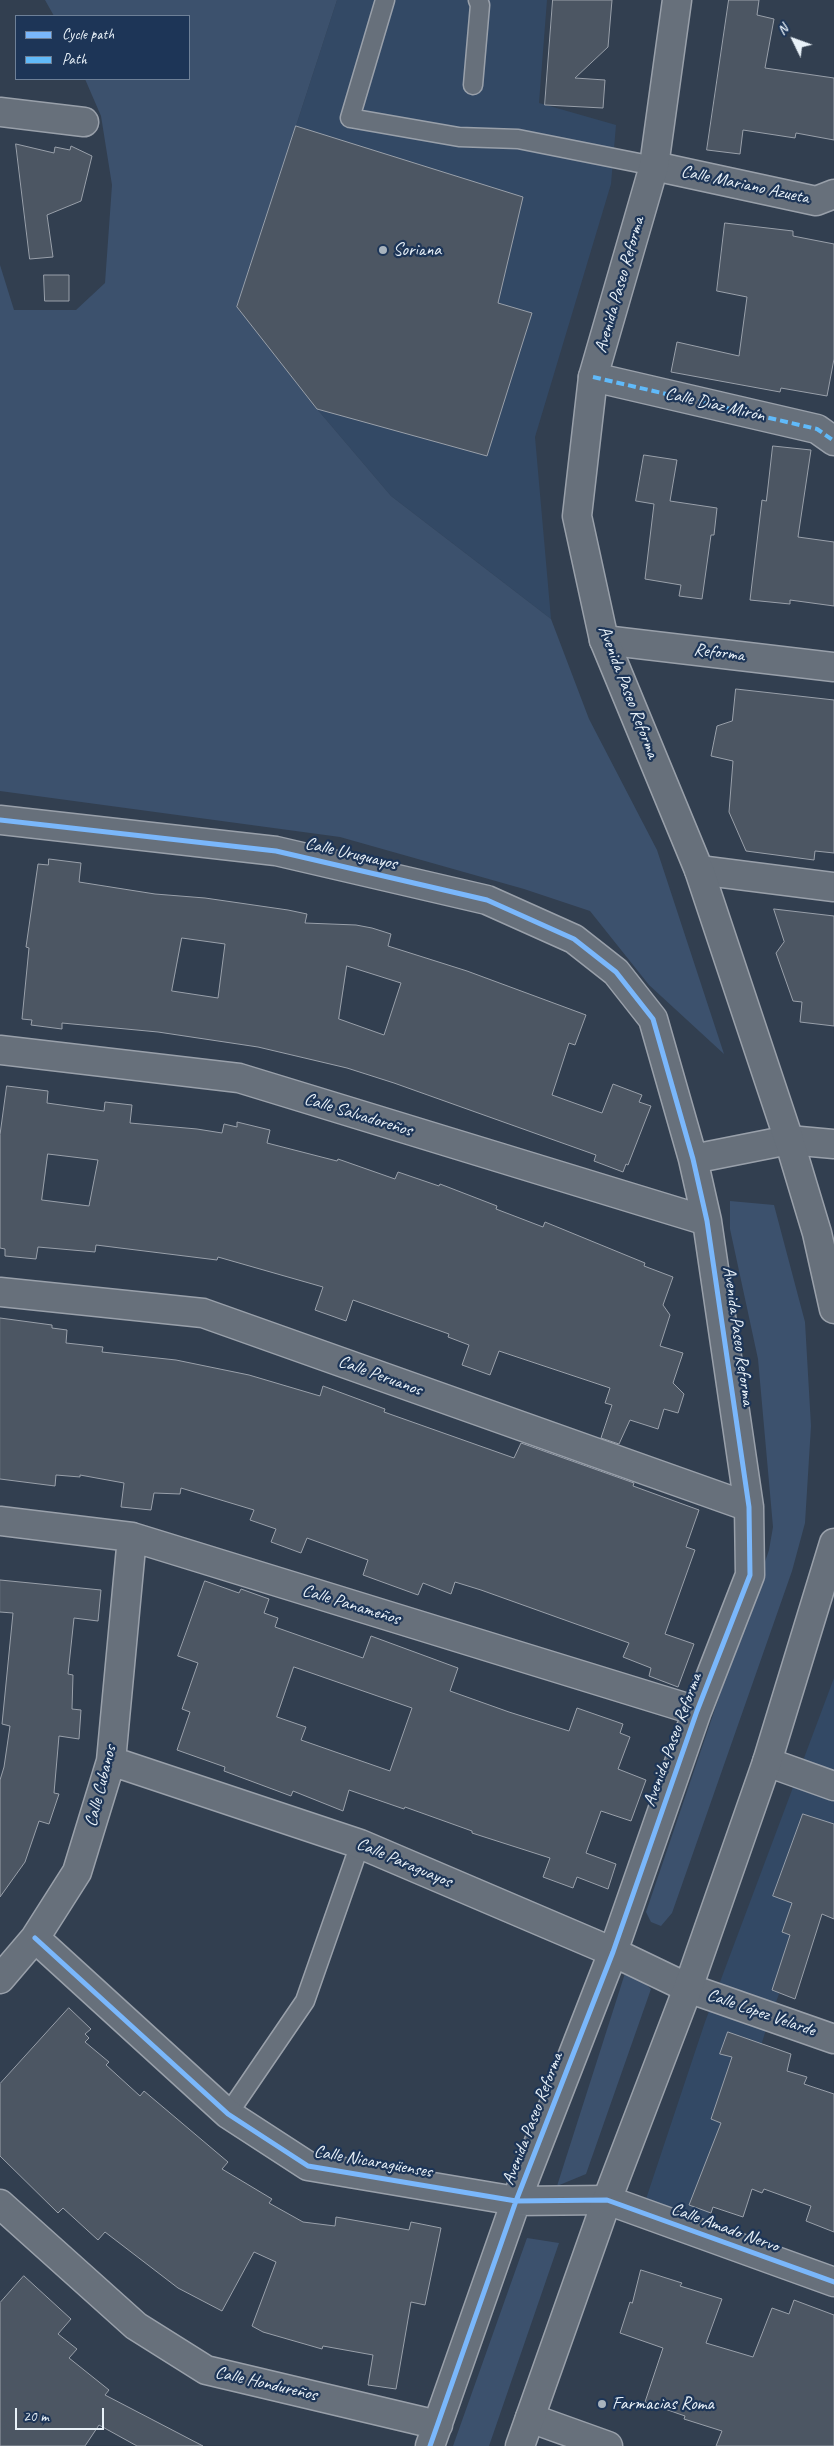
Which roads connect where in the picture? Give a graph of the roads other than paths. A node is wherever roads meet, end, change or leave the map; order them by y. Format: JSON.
{"nodes":[{"id":1,"x":385,"y":0,"type":"edge"},
{"id":2,"x":478,"y":0,"type":"edge"},
{"id":3,"x":677,"y":0,"type":"edge"},
{"id":4,"x":473,"y":85,"type":"dead end"},
{"id":5,"x":0,"y":112,"type":"edge"},
{"id":6,"x":84,"y":122,"type":"dead end"},
{"id":7,"x":654,"y":166,"type":"junction"},
{"id":8,"x":834,"y":194,"type":"edge"},
{"id":9,"x":593,"y":377,"type":"junction"},
{"id":10,"x":834,"y":441,"type":"edge"},
{"id":11,"x":604,"y":640,"type":"junction"},
{"id":12,"x":834,"y":667,"type":"edge"},
{"id":13,"x":0,"y":820,"type":"edge"},
{"id":14,"x":699,"y":870,"type":"junction"},
{"id":15,"x":834,"y":887,"type":"edge"},
{"id":16,"x":653,"y":1019,"type":"joint"},
{"id":17,"x":0,"y":1050,"type":"edge"},
{"id":18,"x":789,"y":1140,"type":"junction"},
{"id":19,"x":834,"y":1144,"type":"edge"},
{"id":20,"x":693,"y":1159,"type":"junction"},
{"id":21,"x":707,"y":1221,"type":"junction"},
{"id":22,"x":0,"y":1292,"type":"edge"},
{"id":23,"x":834,"y":1309,"type":"edge"},
{"id":24,"x":749,"y":1508,"type":"junction"},
{"id":25,"x":0,"y":1521,"type":"edge"},
{"id":26,"x":132,"y":1537,"type":"junction"},
{"id":27,"x":834,"y":1543,"type":"edge"},
{"id":28,"x":834,"y":1550,"type":"edge"},
{"id":29,"x":697,"y":1711,"type":"junction"},
{"id":30,"x":111,"y":1760,"type":"junction"},
{"id":31,"x":766,"y":1762,"type":"junction"},
{"id":32,"x":834,"y":1786,"type":"edge"},
{"id":33,"x":360,"y":1844,"type":"junction"},
{"id":34,"x":35,"y":1938,"type":"junction"},
{"id":35,"x":613,"y":1952,"type":"junction"},
{"id":36,"x":0,"y":1979,"type":"edge"},
{"id":37,"x":688,"y":1988,"type":"junction"},
{"id":38,"x":834,"y":2039,"type":"edge"},
{"id":39,"x":228,"y":2114,"type":"junction"},
{"id":40,"x":607,"y":2200,"type":"junction"},
{"id":41,"x":516,"y":2201,"type":"junction"},
{"id":42,"x":0,"y":2204,"type":"edge"},
{"id":43,"x":834,"y":2282,"type":"edge"},
{"id":44,"x":530,"y":2418,"type":"junction"},
{"id":45,"x":434,"y":2436,"type":"edge"},
{"id":46,"x":520,"y":2446,"type":"edge"},
{"id":47,"x":608,"y":2446,"type":"edge"}],
"edges":[{"from":1,"to":7,"type":"lane"},
{"from":2,"to":4,"type":"lane"},
{"from":3,"to":7,"type":"street","name":"Avenida Paseo Reforma"},
{"from":5,"to":6,"type":"street"},
{"from":7,"to":8,"type":"street","name":"Calle Mariano Azueta"},
{"from":7,"to":9,"type":"street","name":"Avenida Paseo Reforma"},
{"from":9,"to":10,"type":"street","name":"Calle Díaz Mirón"},
{"from":9,"to":11,"type":"street","name":"Avenida Paseo Reforma"},
{"from":11,"to":12,"type":"street","name":"Reforma"},
{"from":11,"to":14,"type":"street","name":"Avenida Paseo Reforma"},
{"from":13,"to":16,"type":"street","name":"Calle Uruguayos"},
{"from":14,"to":15,"type":"street"},
{"from":14,"to":18,"type":"street","name":"Avenida Paseo Reforma"},
{"from":16,"to":20,"type":"street","name":"Avenida Paseo Reforma"},
{"from":17,"to":21,"type":"street","name":"Calle Salvadoreños"},
{"from":18,"to":19,"type":"street"},
{"from":18,"to":20,"type":"street"},
{"from":18,"to":23,"type":"street","name":"Avenida Paseo Reforma"},
{"from":20,"to":21,"type":"street","name":"Avenida Paseo Reforma"},
{"from":21,"to":24,"type":"street","name":"Avenida Paseo Reforma"},
{"from":22,"to":24,"type":"street","name":"Calle Peruanos"},
{"from":24,"to":29,"type":"street","name":"Avenida Paseo Reforma"},
{"from":25,"to":26,"type":"street","name":"Calle Panameños"},
{"from":26,"to":29,"type":"street","name":"Calle Panameños"},
{"from":26,"to":30,"type":"street","name":"Calle Cubanos"},
{"from":27,"to":28,"type":"street"},
{"from":28,"to":31,"type":"street"},
{"from":29,"to":35,"type":"street","name":"Avenida Paseo Reforma"},
{"from":30,"to":33,"type":"street","name":"Calle Paraguayos"},
{"from":30,"to":34,"type":"street","name":"Calle Cubanos"},
{"from":31,"to":32,"type":"street"},
{"from":31,"to":37,"type":"street"},
{"from":33,"to":35,"type":"street","name":"Calle Paraguayos"},
{"from":33,"to":39,"type":"lane"},
{"from":34,"to":36,"type":"street","name":"Calle Cubanos"},
{"from":34,"to":39,"type":"street","name":"Calle Nicaragüenses"},
{"from":35,"to":37,"type":"street","name":"Calle Paraguayos"},
{"from":35,"to":41,"type":"street","name":"Avenida Paseo Reforma"},
{"from":37,"to":38,"type":"street","name":"Calle López Velarde"},
{"from":37,"to":40,"type":"street"},
{"from":39,"to":41,"type":"street","name":"Calle Nicaragüenses"},
{"from":40,"to":41,"type":"street","name":"Calle Nicaragüenses"},
{"from":40,"to":43,"type":"street","name":"Calle Amado Nervo"},
{"from":40,"to":44,"type":"street"},
{"from":41,"to":45,"type":"street","name":"Avenida Paseo Reforma"},
{"from":42,"to":45,"type":"street","name":"Calle Hondureños"},
{"from":44,"to":46,"type":"street"},
{"from":44,"to":47,"type":"street"}]}
